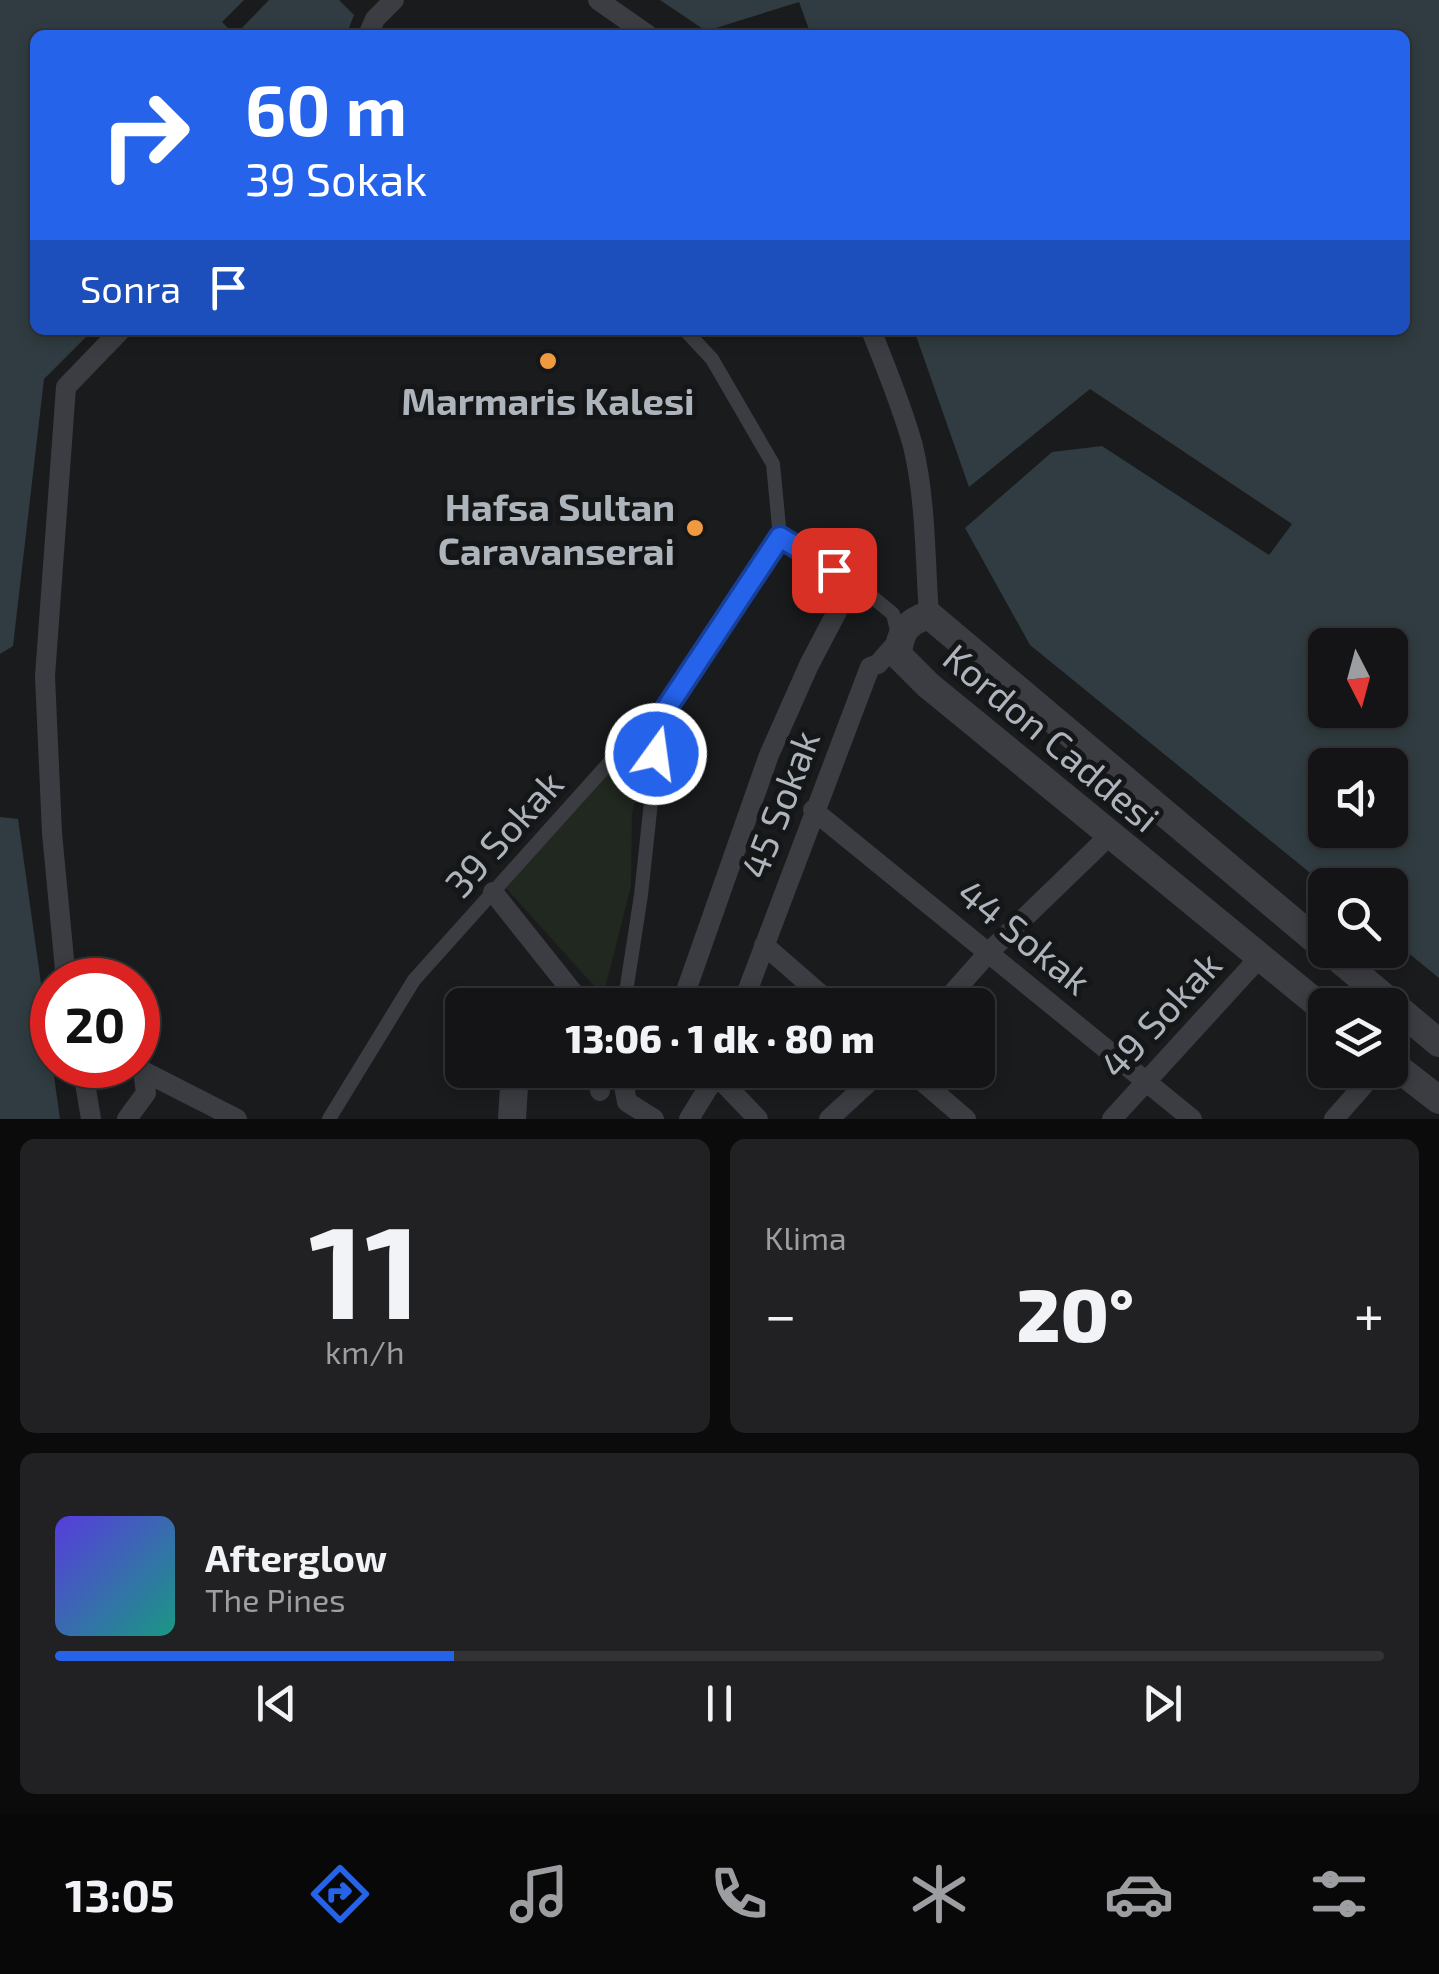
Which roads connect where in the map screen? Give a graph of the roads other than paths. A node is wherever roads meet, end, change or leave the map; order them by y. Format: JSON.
{"nodes":[{"id":1,"x":394,"y":0,"type":"edge"},
{"id":2,"x":598,"y":0,"type":"edge"},
{"id":3,"x":370,"y":30,"type":"edge"},
{"id":4,"x":641,"y":30,"type":"edge"},
{"id":5,"x":116,"y":335,"type":"edge"},
{"id":6,"x":690,"y":335,"type":"edge"},
{"id":7,"x":873,"y":335,"type":"edge"},
{"id":8,"x":780,"y":537,"type":"junction"},
{"id":9,"x":852,"y":581,"type":"junction"},
{"id":10,"x":928,"y":615,"type":"junction"},
{"id":11,"x":899,"y":640,"type":"junction"},
{"id":12,"x":660,"y":718,"type":"junction"},
{"id":13,"x":813,"y":810,"type":"junction"},
{"id":14,"x":1110,"y":835,"type":"junction"},
{"id":15,"x":493,"y":892,"type":"junction"},
{"id":16,"x":1260,"y":894,"type":"junction"},
{"id":17,"x":1231,"y":933,"type":"junction"},
{"id":18,"x":1308,"y":934,"type":"edge"},
{"id":19,"x":764,"y":945,"type":"junction"},
{"id":20,"x":989,"y":952,"type":"junction"},
{"id":21,"x":1260,"y":957,"type":"junction"},
{"id":22,"x":66,"y":958,"type":"edge"},
{"id":23,"x":1349,"y":968,"type":"edge"},
{"id":24,"x":569,"y":988,"type":"edge"},
{"id":25,"x":627,"y":988,"type":"edge"},
{"id":26,"x":687,"y":988,"type":"edge"},
{"id":27,"x":748,"y":988,"type":"edge"},
{"id":28,"x":813,"y":988,"type":"edge"},
{"id":29,"x":957,"y":988,"type":"edge"},
{"id":30,"x":1308,"y":996,"type":"edge"},
{"id":31,"x":1439,"y":1043,"type":"edge"},
{"id":32,"x":1408,"y":1076,"type":"edge"},
{"id":33,"x":160,"y":1078,"type":"edge"},
{"id":34,"x":1146,"y":1079,"type":"junction"},
{"id":35,"x":86,"y":1088,"type":"edge"},
{"id":36,"x":145,"y":1088,"type":"edge"},
{"id":37,"x":514,"y":1088,"type":"edge"},
{"id":38,"x":624,"y":1088,"type":"edge"},
{"id":39,"x":705,"y":1088,"type":"edge"},
{"id":40,"x":729,"y":1088,"type":"edge"},
{"id":41,"x":863,"y":1088,"type":"edge"},
{"id":42,"x":930,"y":1088,"type":"edge"},
{"id":43,"x":1361,"y":1088,"type":"edge"},
{"id":44,"x":1439,"y":1100,"type":"edge"},
{"id":45,"x":92,"y":1119,"type":"edge"},
{"id":46,"x":127,"y":1119,"type":"edge"},
{"id":47,"x":238,"y":1119,"type":"edge"},
{"id":48,"x":329,"y":1119,"type":"edge"},
{"id":49,"x":512,"y":1119,"type":"edge"},
{"id":50,"x":654,"y":1119,"type":"edge"},
{"id":51,"x":689,"y":1119,"type":"edge"},
{"id":52,"x":758,"y":1119,"type":"edge"},
{"id":53,"x":829,"y":1119,"type":"edge"},
{"id":54,"x":966,"y":1119,"type":"edge"},
{"id":55,"x":1112,"y":1119,"type":"edge"},
{"id":56,"x":1192,"y":1119,"type":"edge"},
{"id":57,"x":1334,"y":1119,"type":"edge"}],
"edges":[{"from":1,"to":3,"type":"street"},
{"from":2,"to":4,"type":"street"},
{"from":5,"to":22,"type":"street"},
{"from":6,"to":8,"type":"lane"},
{"from":7,"to":10,"type":"street"},
{"from":8,"to":9,"type":"lane"},
{"from":8,"to":12,"type":"lane","name":"39 Sokak"},
{"from":9,"to":11,"type":"lane"},
{"from":9,"to":26,"type":"street"},
{"from":10,"to":11,"type":"street","name":"Kordon Caddesi"},
{"from":10,"to":16,"type":"street","name":"Kordon Caddesi"},
{"from":11,"to":13,"type":"street","name":"45 Sokak"},
{"from":11,"to":14,"type":"street","name":"Kordon Caddesi"},
{"from":12,"to":15,"type":"lane","name":"39 Sokak"},
{"from":12,"to":25,"type":"lane"},
{"from":13,"to":19,"type":"street","name":"45 Sokak"},
{"from":13,"to":20,"type":"street","name":"44 Sokak"},
{"from":14,"to":17,"type":"street","name":"Kordon Caddesi"},
{"from":14,"to":20,"type":"street"},
{"from":15,"to":24,"type":"street"},
{"from":15,"to":48,"type":"lane","name":"39 Sokak"},
{"from":16,"to":17,"type":"street"},
{"from":16,"to":18,"type":"street","name":"Kordon Caddesi"},
{"from":17,"to":21,"type":"street","name":"Kordon Caddesi"},
{"from":19,"to":27,"type":"street","name":"45 Sokak"},
{"from":19,"to":28,"type":"street"},
{"from":20,"to":29,"type":"street"},
{"from":20,"to":34,"type":"street","name":"44 Sokak"},
{"from":21,"to":30,"type":"street","name":"Kordon Caddesi"},
{"from":21,"to":34,"type":"street","name":"49 Sokak"},
{"from":23,"to":31,"type":"street","name":"Kordon Caddesi"},
{"from":32,"to":44,"type":"street"},
{"from":33,"to":47,"type":"street"},
{"from":34,"to":55,"type":"street","name":"49 Sokak"},
{"from":34,"to":56,"type":"street","name":"44 Sokak"},
{"from":35,"to":45,"type":"street"},
{"from":36,"to":46,"type":"street"},
{"from":37,"to":49,"type":"street"},
{"from":38,"to":50,"type":"street"},
{"from":39,"to":51,"type":"street"},
{"from":40,"to":52,"type":"street"},
{"from":41,"to":53,"type":"street"},
{"from":42,"to":54,"type":"street"},
{"from":43,"to":57,"type":"street"}]}
